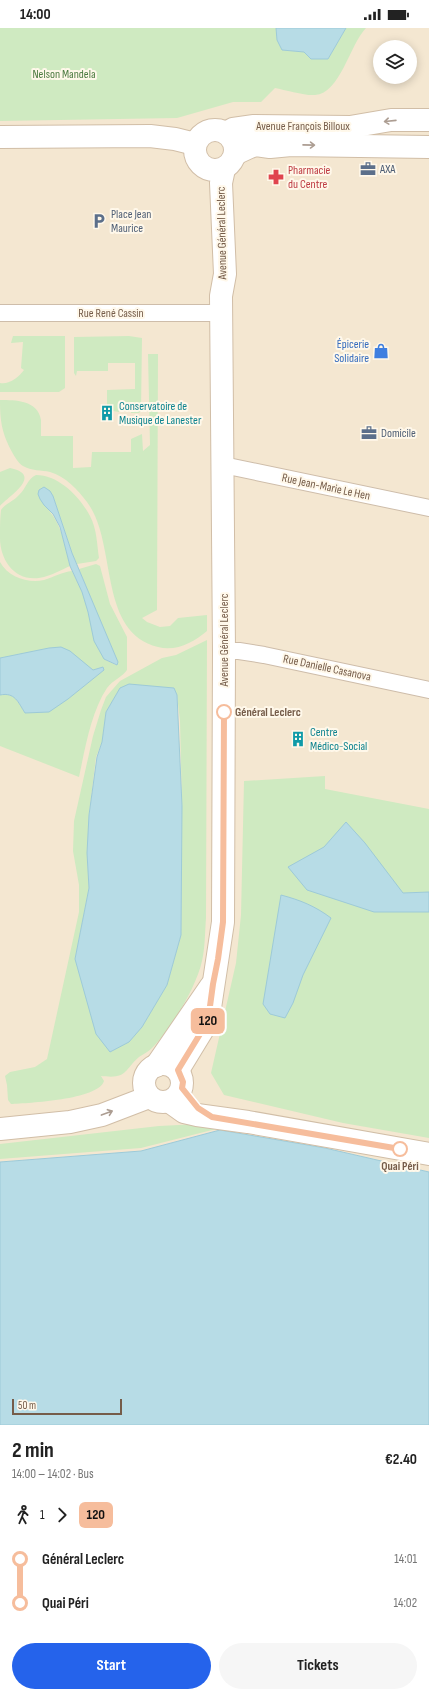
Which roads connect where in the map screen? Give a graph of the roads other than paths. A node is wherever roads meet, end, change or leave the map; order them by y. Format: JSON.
{"nodes":[{"id":1,"x":429,"y":120,"type":"edge"},
{"id":2,"x":226,"y":133,"type":"junction"},
{"id":3,"x":0,"y":137,"type":"edge"},
{"id":4,"x":195,"y":144,"type":"junction"},
{"id":5,"x":429,"y":147,"type":"edge"},
{"id":6,"x":223,"y":164,"type":"junction"},
{"id":7,"x":221,"y":305,"type":"junction"},
{"id":8,"x":0,"y":313,"type":"edge"},
{"id":9,"x":223,"y":465,"type":"junction"},
{"id":10,"x":429,"y":508,"type":"edge"},
{"id":11,"x":224,"y":651,"type":"junction"},
{"id":12,"x":429,"y":690,"type":"edge"},
{"id":13,"x":213,"y":984,"type":"junction"},
{"id":14,"x":150,"y":1081,"type":"junction"},
{"id":15,"x":177,"y":1087,"type":"junction"},
{"id":16,"x":0,"y":1116,"type":"edge"},
{"id":17,"x":0,"y":1129,"type":"edge"},
{"id":18,"x":429,"y":1154,"type":"edge"}],
"edges":[{"from":1,"to":2,"type":"main road","name":"Avenue François Billoux","one_way":true},
{"from":2,"to":4,"type":"main road","name":"Avenue François Billoux"},
{"from":2,"to":6,"type":"main road"},
{"from":3,"to":4,"type":"main road"},
{"from":4,"to":6,"type":"main road"},
{"from":6,"to":5,"type":"main road","name":"Avenue François Billoux","one_way":true},
{"from":6,"to":7,"type":"main road","name":"Avenue Général Leclerc"},
{"from":7,"to":8,"type":"street","name":"Rue René Cassin"},
{"from":7,"to":9,"type":"main road","name":"Avenue Général Leclerc"},
{"from":9,"to":10,"type":"street","name":"Rue Jean-Marie Le Hen"},
{"from":9,"to":11,"type":"main road","name":"Avenue Général Leclerc"},
{"from":11,"to":12,"type":"street","name":"Rue Danielle Casanova"},
{"from":11,"to":13,"type":"main road","name":"Avenue Général Leclerc"},
{"from":13,"to":14,"type":"main road","name":"Avenue Général Leclerc"},
{"from":13,"to":15,"type":"main road","name":"Avenue Général Leclerc"},
{"from":14,"to":15,"type":"main road"},
{"from":14,"to":15,"type":"main road"},
{"from":14,"to":16,"type":"main road"},
{"from":17,"to":14,"type":"main road","one_way":true},
{"from":15,"to":18,"type":"main road"}]}
